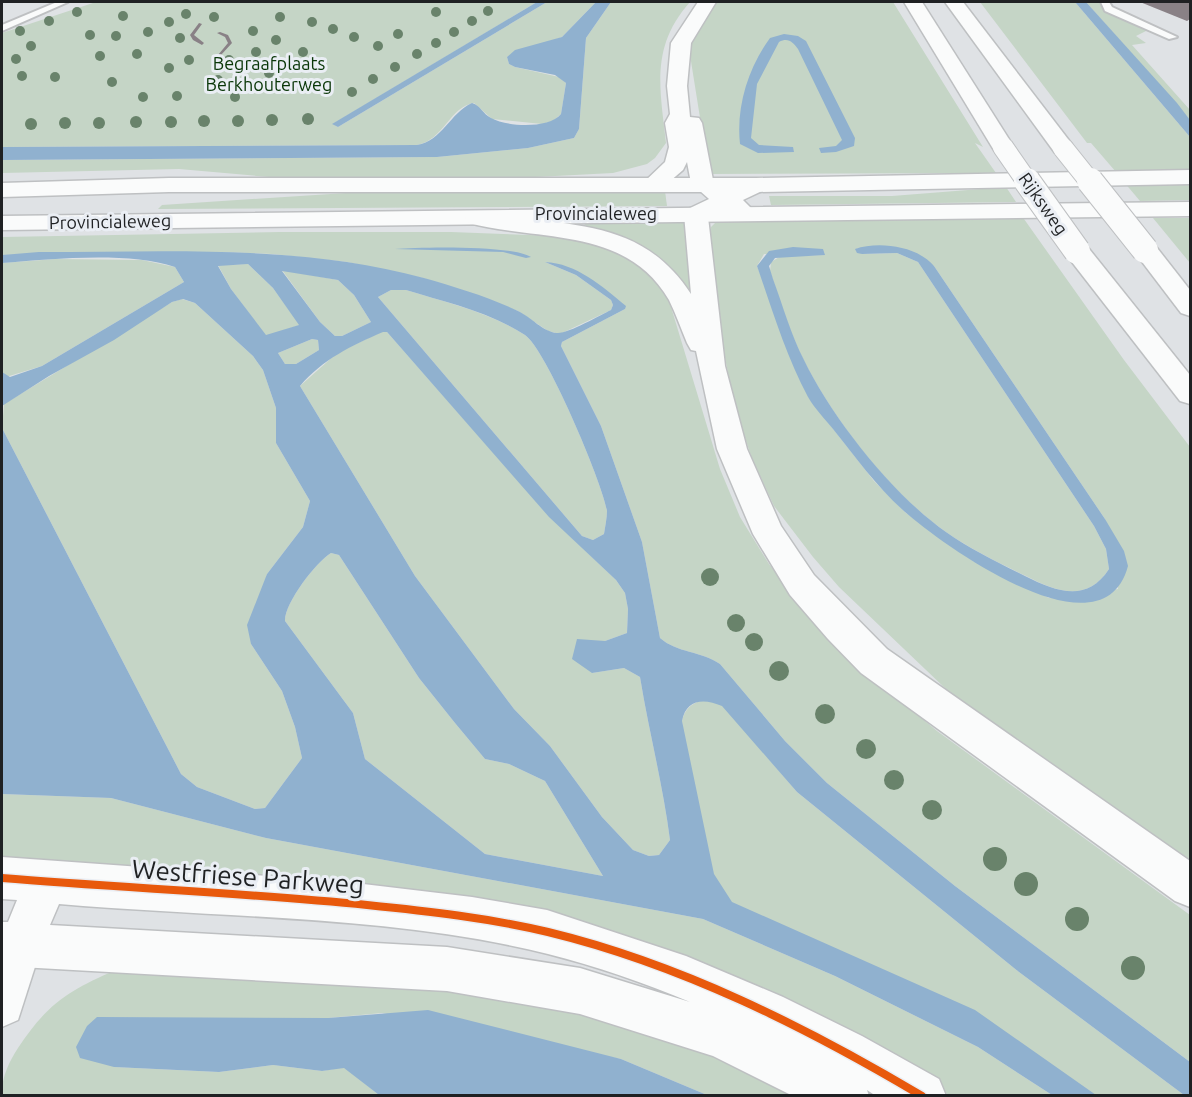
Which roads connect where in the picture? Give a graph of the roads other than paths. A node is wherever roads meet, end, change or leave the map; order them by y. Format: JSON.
{"nodes":[{"id":1,"x":71,"y":2,"type":"edge"},
{"id":2,"x":707,"y":2,"type":"edge"},
{"id":3,"x":914,"y":2,"type":"edge"},
{"id":4,"x":954,"y":2,"type":"edge"},
{"id":5,"x":1105,"y":2,"type":"edge"},
{"id":6,"x":62,"y":3,"type":"edge"},
{"id":7,"x":2,"y":28,"type":"edge"},
{"id":8,"x":1172,"y":37,"type":"dead end"},
{"id":9,"x":681,"y":114,"type":"junction"},
{"id":10,"x":1191,"y":177,"type":"edge"},
{"id":11,"x":654,"y":183,"type":"junction"},
{"id":12,"x":702,"y":183,"type":"junction"},
{"id":13,"x":756,"y":185,"type":"junction"},
{"id":14,"x":2,"y":190,"type":"edge"},
{"id":15,"x":736,"y":206,"type":"junction"},
{"id":16,"x":1191,"y":209,"type":"edge"},
{"id":17,"x":696,"y":214,"type":"junction"},
{"id":18,"x":477,"y":219,"type":"junction"},
{"id":19,"x":2,"y":223,"type":"edge"},
{"id":20,"x":1191,"y":307,"type":"edge"},
{"id":21,"x":711,"y":366,"type":"junction"},
{"id":22,"x":1191,"y":394,"type":"edge"},
{"id":23,"x":2,"y":878,"type":"edge"},
{"id":24,"x":47,"y":882,"type":"junction"},
{"id":25,"x":1191,"y":886,"type":"edge"},
{"id":26,"x":11,"y":945,"type":"edge"},
{"id":27,"x":2,"y":1004,"type":"edge"},
{"id":28,"x":844,"y":1095,"type":"edge"},
{"id":29,"x":922,"y":1095,"type":"edge"}],
"edges":[{"from":1,"to":6,"type":"lane"},
{"from":2,"to":9,"type":"main road"},
{"from":3,"to":22,"type":"main road","name":"Rijksweg","bridge":true},
{"from":4,"to":20,"type":"main road","bridge":true},
{"from":5,"to":8,"type":"lane"},
{"from":6,"to":7,"type":"lane"},
{"from":9,"to":11,"type":"main road"},
{"from":9,"to":12,"type":"main road"},
{"from":10,"to":13,"type":"main road","name":"Provincialeweg"},
{"from":11,"to":12,"type":"main road","name":"Provincialeweg"},
{"from":11,"to":14,"type":"main road","name":"Provincialeweg"},
{"from":12,"to":13,"type":"main road","name":"Provincialeweg"},
{"from":12,"to":15,"type":"main road"},
{"from":13,"to":15,"type":"main road"},
{"from":15,"to":16,"type":"main road","name":"Provincialeweg"},
{"from":15,"to":17,"type":"main road","name":"Provincialeweg"},
{"from":17,"to":18,"type":"main road","name":"Provincialeweg"},
{"from":17,"to":21,"type":"main road"},
{"from":18,"to":19,"type":"main road","name":"Provincialeweg"},
{"from":18,"to":21,"type":"main road"},
{"from":21,"to":25,"type":"main road"},
{"from":23,"to":24,"type":"main road","name":"Westfriese Parkweg"},
{"from":24,"to":26,"type":"main road"},
{"from":24,"to":29,"type":"main road","name":"Westfriese Parkweg"},
{"from":26,"to":27,"type":"main road"},
{"from":26,"to":28,"type":"main road"}]}
